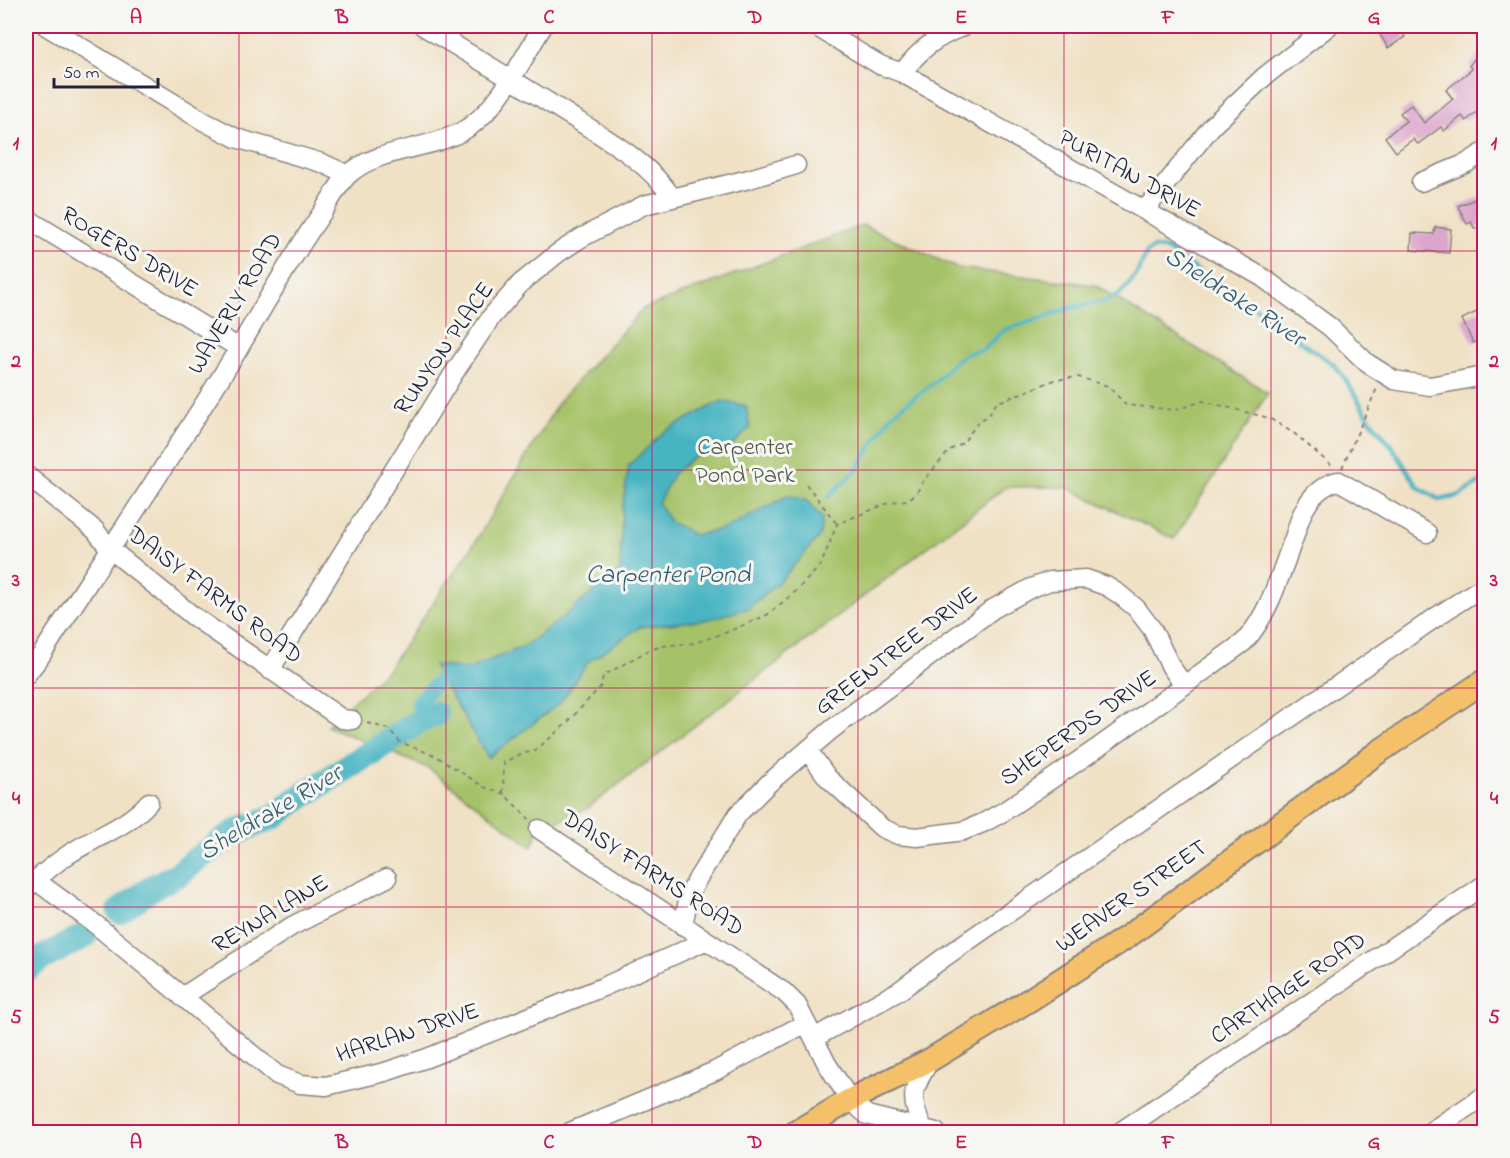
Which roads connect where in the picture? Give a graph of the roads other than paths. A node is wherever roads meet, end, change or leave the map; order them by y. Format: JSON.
{"nodes":[{"id":1,"x":46,"y":26,"type":"edge"},
{"id":2,"x":423,"y":26,"type":"edge"},
{"id":3,"x":543,"y":26,"type":"edge"},
{"id":4,"x":815,"y":26,"type":"edge"},
{"id":5,"x":964,"y":26,"type":"edge"},
{"id":6,"x":1329,"y":26,"type":"edge"},
{"id":7,"x":902,"y":73,"type":"junction"},
{"id":8,"x":510,"y":78,"type":"junction"},
{"id":9,"x":1485,"y":152,"type":"edge"},
{"id":10,"x":796,"y":165,"type":"dead end"},
{"id":11,"x":348,"y":175,"type":"junction"},
{"id":12,"x":1421,"y":182,"type":"dead end"},
{"id":13,"x":672,"y":197,"type":"junction"},
{"id":14,"x":1145,"y":210,"type":"junction"},
{"id":15,"x":26,"y":218,"type":"edge"},
{"id":16,"x":238,"y":348,"type":"junction"},
{"id":17,"x":1485,"y":376,"type":"edge"},
{"id":18,"x":26,"y":475,"type":"edge"},
{"id":19,"x":1427,"y":533,"type":"dead end"},
{"id":20,"x":110,"y":549,"type":"junction"},
{"id":21,"x":1485,"y":586,"type":"edge"},
{"id":22,"x":270,"y":670,"type":"junction"},
{"id":23,"x":26,"y":675,"type":"edge"},
{"id":24,"x":1485,"y":681,"type":"edge"},
{"id":25,"x":1184,"y":685,"type":"junction"},
{"id":26,"x":352,"y":720,"type":"road end"},
{"id":27,"x":808,"y":750,"type":"junction"},
{"id":28,"x":149,"y":802,"type":"dead end"},
{"id":29,"x":539,"y":829,"type":"road end"},
{"id":30,"x":387,"y":878,"type":"dead end"},
{"id":31,"x":30,"y":885,"type":"edge"},
{"id":32,"x":1485,"y":885,"type":"edge"},
{"id":33,"x":683,"y":926,"type":"junction"},
{"id":34,"x":705,"y":941,"type":"junction"},
{"id":35,"x":182,"y":997,"type":"junction"},
{"id":36,"x":810,"y":1031,"type":"junction"},
{"id":37,"x":930,"y":1060,"type":"junction"},
{"id":38,"x":1485,"y":1096,"type":"edge"},
{"id":39,"x":850,"y":1100,"type":"junction"},
{"id":40,"x":930,"y":1130,"type":"edge"},
{"id":41,"x":570,"y":1132,"type":"edge"},
{"id":42,"x":796,"y":1132,"type":"edge"},
{"id":43,"x":1120,"y":1132,"type":"edge"},
{"id":44,"x":1430,"y":1132,"type":"edge"}],
"edges":[{"from":1,"to":11,"type":"street"},
{"from":2,"to":8,"type":"street"},
{"from":3,"to":8,"type":"street","name":"WAVERLY ROAD"},
{"from":4,"to":7,"type":"street","name":"PURITAN DRIVE"},
{"from":5,"to":7,"type":"street"},
{"from":6,"to":14,"type":"street"},
{"from":7,"to":14,"type":"street","name":"PURITAN DRIVE"},
{"from":8,"to":11,"type":"street","name":"WAVERLY ROAD"},
{"from":8,"to":13,"type":"street"},
{"from":9,"to":12,"type":"street"},
{"from":10,"to":13,"type":"street","name":"RUNYON PLACE"},
{"from":11,"to":16,"type":"street","name":"WAVERLY ROAD"},
{"from":13,"to":22,"type":"street","name":"RUNYON PLACE"},
{"from":14,"to":17,"type":"street","name":"PURITAN DRIVE"},
{"from":15,"to":16,"type":"street","name":"ROGERS DRIVE"},
{"from":16,"to":20,"type":"street","name":"WAVERLY ROAD"},
{"from":18,"to":20,"type":"street","name":"DAISY FARMS ROAD"},
{"from":19,"to":25,"type":"street","name":"SHEPERDS DRIVE"},
{"from":20,"to":22,"type":"street","name":"DAISY FARMS ROAD"},
{"from":20,"to":23,"type":"street","name":"WAVERLY ROAD"},
{"from":21,"to":36,"type":"street"},
{"from":22,"to":26,"type":"street","name":"DAISY FARMS ROAD"},
{"from":24,"to":37,"type":"main road","name":"WEAVER STREET"},
{"from":25,"to":27,"type":"street","name":"SHEPERDS DRIVE"},
{"from":25,"to":27,"type":"street","name":"GREENTREE DRIVE"},
{"from":27,"to":33,"type":"street","name":"GREENTREE DRIVE"},
{"from":28,"to":31,"type":"street"},
{"from":29,"to":33,"type":"street","name":"DAISY FARMS ROAD"},
{"from":30,"to":35,"type":"street","name":"REYNA LANE"},
{"from":31,"to":35,"type":"street","name":"HARLAN DRIVE"},
{"from":32,"to":43,"type":"street","name":"CARTHAGE ROAD"},
{"from":33,"to":34,"type":"street","name":"DAISY FARMS ROAD"},
{"from":34,"to":35,"type":"street","name":"HARLAN DRIVE"},
{"from":34,"to":36,"type":"street","name":"DAISY FARMS ROAD"},
{"from":36,"to":39,"type":"street","name":"DAISY FARMS ROAD"},
{"from":36,"to":41,"type":"street"},
{"from":37,"to":39,"type":"main road","name":"WEAVER STREET"},
{"from":37,"to":40,"type":"street"},
{"from":38,"to":44,"type":"street"},
{"from":39,"to":40,"type":"street"},
{"from":39,"to":42,"type":"main road","name":"WEAVER STREET"}]}
